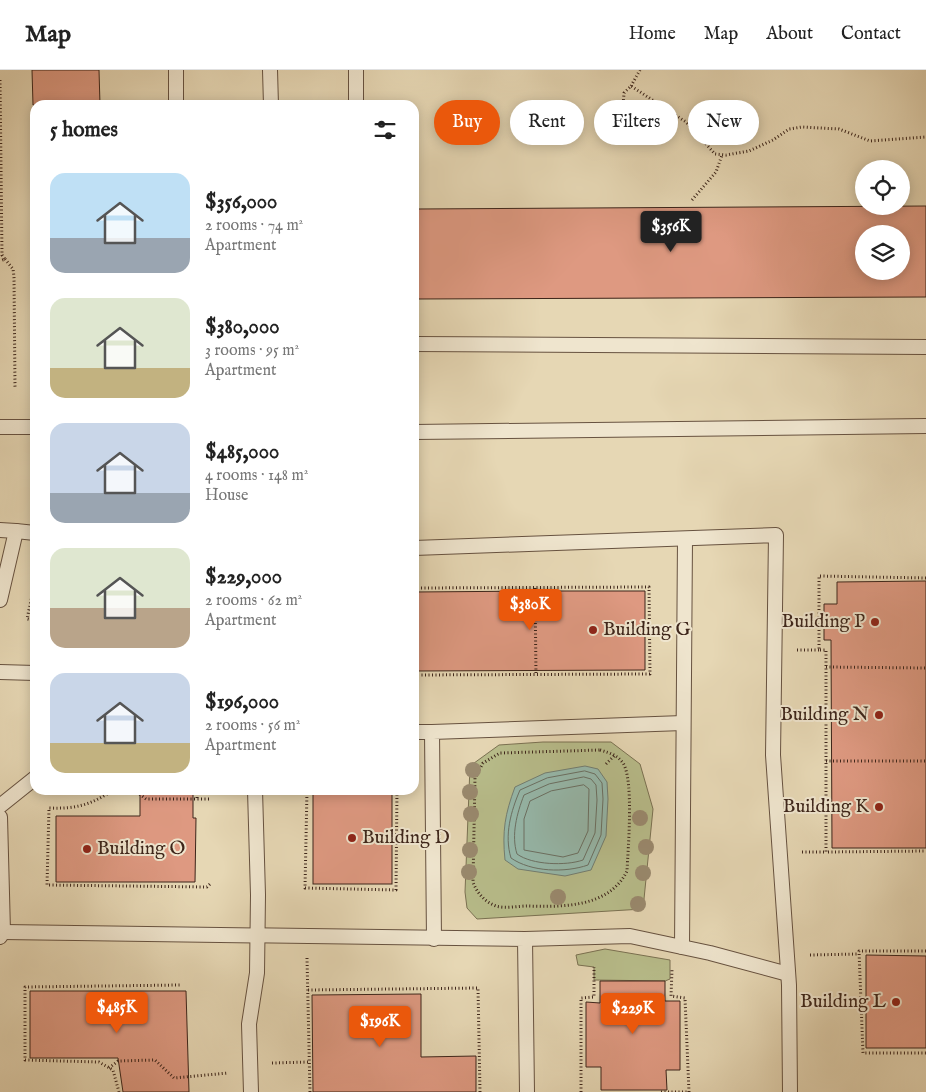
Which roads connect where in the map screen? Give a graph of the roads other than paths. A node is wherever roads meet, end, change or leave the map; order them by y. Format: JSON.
{"nodes":[{"id":1,"x":176,"y":70,"type":"edge"},
{"id":2,"x":270,"y":70,"type":"edge"},
{"id":3,"x":356,"y":70,"type":"edge"},
{"id":4,"x":176,"y":100,"type":"edge"},
{"id":5,"x":271,"y":100,"type":"edge"},
{"id":6,"x":356,"y":100,"type":"edge"},
{"id":7,"x":419,"y":344,"type":"edge"},
{"id":8,"x":926,"y":347,"type":"edge"},
{"id":9,"x":926,"y":426,"type":"edge"},
{"id":10,"x":0,"y":427,"type":"edge"},
{"id":11,"x":30,"y":427,"type":"edge"},
{"id":12,"x":419,"y":432,"type":"edge"},
{"id":13,"x":0,"y":530,"type":"edge"},
{"id":14,"x":16,"y":531,"type":"junction"},
{"id":15,"x":30,"y":532,"type":"edge"},
{"id":16,"x":685,"y":539,"type":"junction"},
{"id":17,"x":419,"y":548,"type":"edge"},
{"id":18,"x":0,"y":600,"type":"edge"},
{"id":19,"x":0,"y":672,"type":"edge"},
{"id":20,"x":30,"y":673,"type":"edge"},
{"id":21,"x":684,"y":724,"type":"junction"},
{"id":22,"x":419,"y":732,"type":"edge"},
{"id":23,"x":432,"y":732,"type":"junction"},
{"id":24,"x":30,"y":782,"type":"edge"},
{"id":25,"x":254,"y":795,"type":"edge"},
{"id":26,"x":0,"y":806,"type":"edge"},
{"id":27,"x":0,"y":817,"type":"edge"},
{"id":28,"x":2,"y":935,"type":"edge"},
{"id":29,"x":258,"y":936,"type":"junction"},
{"id":30,"x":434,"y":939,"type":"junction"},
{"id":31,"x":525,"y":939,"type":"junction"},
{"id":32,"x":682,"y":947,"type":"junction"},
{"id":33,"x":788,"y":974,"type":"junction"},
{"id":34,"x":251,"y":1092,"type":"edge"},
{"id":35,"x":527,"y":1092,"type":"edge"},
{"id":36,"x":790,"y":1092,"type":"edge"}],
"edges":[{"from":1,"to":4,"type":"lane"},
{"from":2,"to":5,"type":"lane"},
{"from":3,"to":6,"type":"lane"},
{"from":7,"to":8,"type":"lane"},
{"from":9,"to":12,"type":"lane"},
{"from":10,"to":11,"type":"lane"},
{"from":13,"to":14,"type":"lane"},
{"from":14,"to":15,"type":"lane"},
{"from":14,"to":18,"type":"lane"},
{"from":16,"to":17,"type":"lane"},
{"from":16,"to":21,"type":"lane"},
{"from":16,"to":33,"type":"lane"},
{"from":19,"to":20,"type":"lane"},
{"from":21,"to":23,"type":"lane"},
{"from":21,"to":32,"type":"lane"},
{"from":22,"to":23,"type":"lane"},
{"from":23,"to":30,"type":"lane"},
{"from":24,"to":26,"type":"lane"},
{"from":25,"to":29,"type":"lane"},
{"from":27,"to":28,"type":"lane"},
{"from":28,"to":29,"type":"lane"},
{"from":29,"to":30,"type":"lane"},
{"from":29,"to":34,"type":"lane"},
{"from":30,"to":31,"type":"lane"},
{"from":31,"to":32,"type":"lane"},
{"from":31,"to":35,"type":"lane"},
{"from":32,"to":33,"type":"lane"},
{"from":33,"to":36,"type":"lane"}]}
